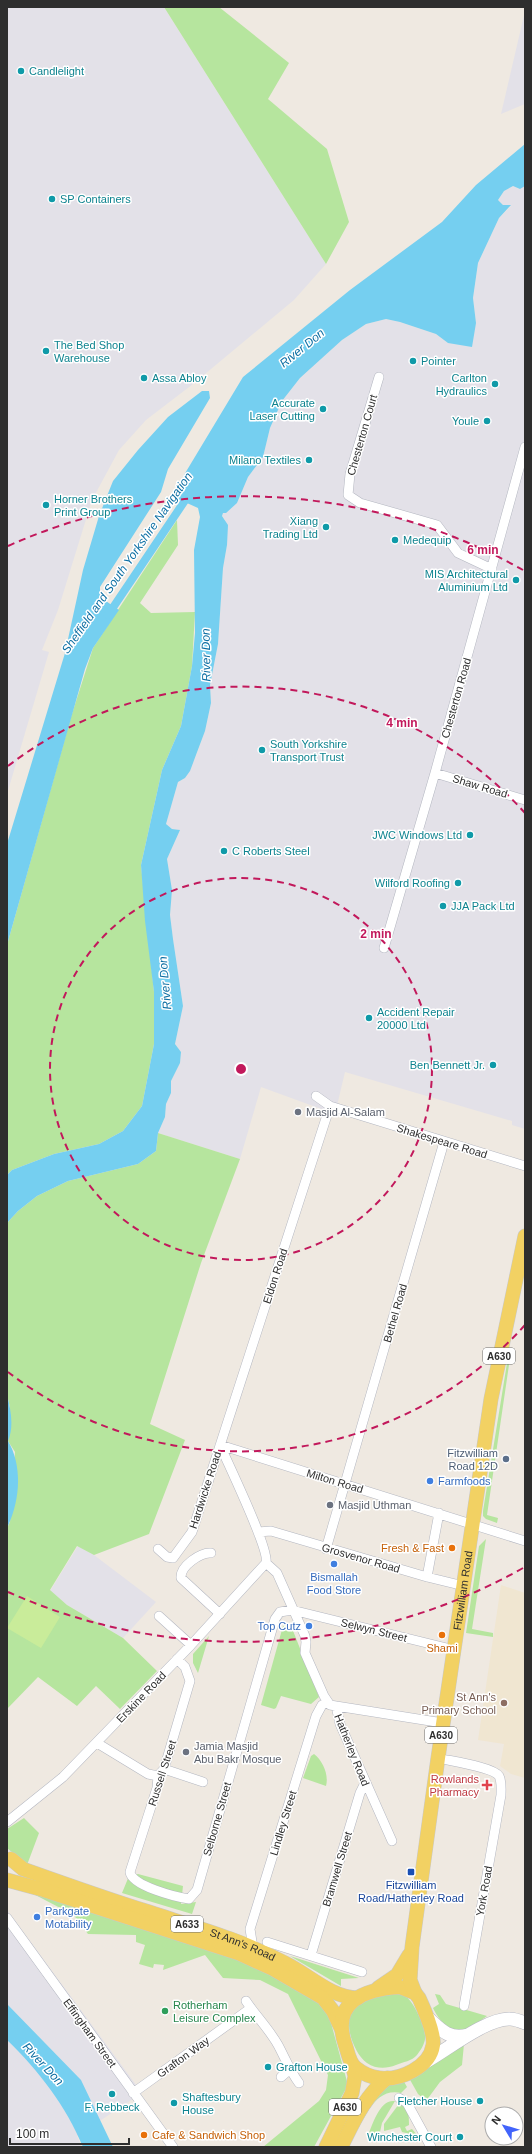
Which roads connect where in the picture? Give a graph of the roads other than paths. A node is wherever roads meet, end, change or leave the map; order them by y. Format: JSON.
{"nodes":[{"id":1,"x":379,"y":377,"type":"dead end"},
{"id":2,"x":525,"y":447,"type":"edge"},
{"id":3,"x":492,"y":569,"type":"junction"},
{"id":4,"x":435,"y":773,"type":"junction"},
{"id":5,"x":525,"y":800,"type":"edge"},
{"id":6,"x":384,"y":948,"type":"dead end"},
{"id":7,"x":316,"y":1096,"type":"dead end"},
{"id":8,"x":330,"y":1106,"type":"junction"},
{"id":9,"x":444,"y":1142,"type":"junction"},
{"id":10,"x":525,"y":1166,"type":"edge"},
{"id":11,"x":525,"y":1236,"type":"edge"},
{"id":12,"x":220,"y":1446,"type":"junction"},
{"id":13,"x":345,"y":1484,"type":"junction"},
{"id":14,"x":439,"y":1513,"type":"junction"},
{"id":15,"x":472,"y":1524,"type":"junction"},
{"id":16,"x":258,"y":1532,"type":"junction"},
{"id":17,"x":525,"y":1541,"type":"edge"},
{"id":18,"x":158,"y":1549,"type":"dead end"},
{"id":19,"x":326,"y":1549,"type":"junction"},
{"id":20,"x":211,"y":1553,"type":"dead end"},
{"id":21,"x":266,"y":1563,"type":"junction"},
{"id":22,"x":427,"y":1577,"type":"junction"},
{"id":23,"x":464,"y":1586,"type":"junction"},
{"id":24,"x":292,"y":1610,"type":"junction"},
{"id":25,"x":220,"y":1614,"type":"junction"},
{"id":26,"x":159,"y":1616,"type":"dead end"},
{"id":27,"x":191,"y":1645,"type":"junction"},
{"id":28,"x":455,"y":1650,"type":"junction"},
{"id":29,"x":177,"y":1659,"type":"junction"},
{"id":30,"x":332,"y":1704,"type":"junction"},
{"id":31,"x":443,"y":1723,"type":"junction"},
{"id":32,"x":97,"y":1743,"type":"junction"},
{"id":33,"x":438,"y":1758,"type":"junction"},
{"id":34,"x":161,"y":1773,"type":"junction"},
{"id":35,"x":203,"y":1782,"type":"dead end"},
{"id":36,"x":365,"y":1783,"type":"junction"},
{"id":37,"x":7,"y":1822,"type":"edge"},
{"id":38,"x":392,"y":1841,"type":"dead end"},
{"id":39,"x":9,"y":1857,"type":"edge"},
{"id":40,"x":7,"y":1880,"type":"edge"},
{"id":41,"x":142,"y":1885,"type":"joint"},
{"id":42,"x":7,"y":1918,"type":"edge"},
{"id":43,"x":267,"y":1942,"type":"dead end"},
{"id":44,"x":253,"y":1948,"type":"junction"},
{"id":45,"x":412,"y":1948,"type":"junction"},
{"id":46,"x":311,"y":1955,"type":"junction"},
{"id":47,"x":362,"y":1972,"type":"dead end"},
{"id":48,"x":374,"y":1991,"type":"junction"},
{"id":49,"x":415,"y":1993,"type":"junction"},
{"id":50,"x":358,"y":1998,"type":"junction"},
{"id":51,"x":464,"y":2006,"type":"dead end"},
{"id":52,"x":427,"y":2017,"type":"junction"},
{"id":53,"x":525,"y":2023,"type":"edge"},
{"id":54,"x":341,"y":2028,"type":"junction"},
{"id":55,"x":470,"y":2034,"type":"junction"},
{"id":56,"x":427,"y":2061,"type":"junction"},
{"id":57,"x":352,"y":2064,"type":"junction"},
{"id":58,"x":289,"y":2070,"type":"junction"},
{"id":59,"x":281,"y":2077,"type":"dead end"},
{"id":60,"x":387,"y":2078,"type":"junction"},
{"id":61,"x":299,"y":2083,"type":"dead end"},
{"id":62,"x":134,"y":2093,"type":"junction"},
{"id":63,"x":399,"y":2098,"type":"dead end"},
{"id":64,"x":173,"y":2147,"type":"edge"},
{"id":65,"x":326,"y":2147,"type":"edge"},
{"id":66,"x":341,"y":2147,"type":"edge"},
{"id":67,"x":431,"y":2147,"type":"edge"}],
"edges":[{"from":1,"to":3,"type":"street","name":"Chesterton Court"},
{"from":2,"to":3,"type":"street","name":"Chesterton Road"},
{"from":3,"to":4,"type":"street","name":"Chesterton Road"},
{"from":4,"to":5,"type":"street","name":"Shaw Road"},
{"from":4,"to":6,"type":"street","name":"Chesterton Road"},
{"from":7,"to":8,"type":"street","name":"Shakespeare Road"},
{"from":8,"to":9,"type":"street","name":"Shakespeare Road"},
{"from":8,"to":12,"type":"street","name":"Eldon Road"},
{"from":9,"to":10,"type":"street","name":"Shakespeare Road"},
{"from":9,"to":13,"type":"street","name":"Bethel Road"},
{"from":11,"to":15,"type":"main road","name":"Fitzwilliam Road","number":"A630"},
{"from":12,"to":13,"type":"street","name":"Milton Road"},
{"from":12,"to":16,"type":"street"},
{"from":12,"to":18,"type":"street","name":"Hardwicke Road"},
{"from":13,"to":14,"type":"street","name":"Milton Road"},
{"from":13,"to":19,"type":"street","name":"Bethel Road"},
{"from":14,"to":15,"type":"street","name":"Milton Road"},
{"from":14,"to":22,"type":"street"},
{"from":15,"to":17,"type":"street","name":"Milton Road"},
{"from":15,"to":23,"type":"main road","name":"Fitzwilliam Road","number":"A630"},
{"from":16,"to":19,"type":"street","name":"Grosvenor Road"},
{"from":16,"to":21,"type":"street"},
{"from":19,"to":22,"type":"street","name":"Grosvenor Road"},
{"from":20,"to":25,"type":"street"},
{"from":21,"to":24,"type":"street","name":"Hatherley Road"},
{"from":21,"to":25,"type":"street","name":"Erskine Road"},
{"from":22,"to":23,"type":"street","name":"Grosvenor Road"},
{"from":23,"to":28,"type":"main road","name":"Fitzwilliam Road","number":"A630"},
{"from":24,"to":28,"type":"street","name":"Selwyn Street"},
{"from":24,"to":30,"type":"street","name":"Hatherley Road"},
{"from":24,"to":41,"type":"street","name":"Selborne Street"},
{"from":25,"to":27,"type":"street","name":"Erskine Road"},
{"from":26,"to":27,"type":"street"},
{"from":27,"to":29,"type":"street","name":"Erskine Road"},
{"from":28,"to":31,"type":"main road","name":"Fitzwilliam Road","number":"A630"},
{"from":29,"to":32,"type":"street","name":"Erskine Road"},
{"from":29,"to":34,"type":"street","name":"Russell Street"},
{"from":30,"to":31,"type":"street"},
{"from":30,"to":36,"type":"street","name":"Hatherley Road"},
{"from":30,"to":44,"type":"street","name":"Lindley Street"},
{"from":31,"to":33,"type":"main road","name":"Fitzwilliam Road","number":"A630"},
{"from":32,"to":34,"type":"street"},
{"from":32,"to":37,"type":"street","name":"Erskine Road"},
{"from":33,"to":45,"type":"main road","name":"Fitzwilliam Road","number":"A630"},
{"from":33,"to":51,"type":"street","name":"York Road"},
{"from":34,"to":35,"type":"street"},
{"from":34,"to":41,"type":"street","name":"Russell Street"},
{"from":36,"to":38,"type":"street","name":"Hatherley Road"},
{"from":36,"to":46,"type":"street","name":"Bramwell Street"},
{"from":39,"to":40,"type":"main road","name":"St Ann's Road","number":"A633"},
{"from":39,"to":44,"type":"main road","name":"St Ann's Road","number":"A633"},
{"from":40,"to":54,"type":"main road","name":"St Ann's Road","number":"A633"},
{"from":42,"to":62,"type":"street","name":"Effingham Street"},
{"from":43,"to":46,"type":"street","name":"St Ann's Road"},
{"from":44,"to":50,"type":"main road","name":"St Ann's Road","number":"A633"},
{"from":45,"to":48,"type":"main road","name":"Fitzwilliam Road","number":"A630"},
{"from":45,"to":49,"type":"main road","name":"Fitzwilliam Road","number":"A630"},
{"from":46,"to":47,"type":"street","name":"St Ann's Road"},
{"from":48,"to":49,"type":"main road","number":"A630"},
{"from":48,"to":50,"type":"main road","number":"A630"},
{"from":49,"to":52,"type":"main road","number":"A630"},
{"from":50,"to":54,"type":"main road","number":"A630"},
{"from":52,"to":55,"type":"street"},
{"from":52,"to":56,"type":"main road","number":"A630"},
{"from":53,"to":55,"type":"street"},
{"from":54,"to":57,"type":"main road","number":"A630"},
{"from":55,"to":56,"type":"street"},
{"from":56,"to":60,"type":"main road","number":"A630"},
{"from":57,"to":60,"type":"main road","number":"A630"},
{"from":57,"to":65,"type":"main road","number":"A630"},
{"from":58,"to":59,"type":"street"},
{"from":58,"to":61,"type":"street"},
{"from":58,"to":62,"type":"street","name":"Grafton Way"},
{"from":60,"to":66,"type":"main road","number":"A630"},
{"from":62,"to":64,"type":"street","name":"Effingham Street"},
{"from":63,"to":67,"type":"street"}]}
